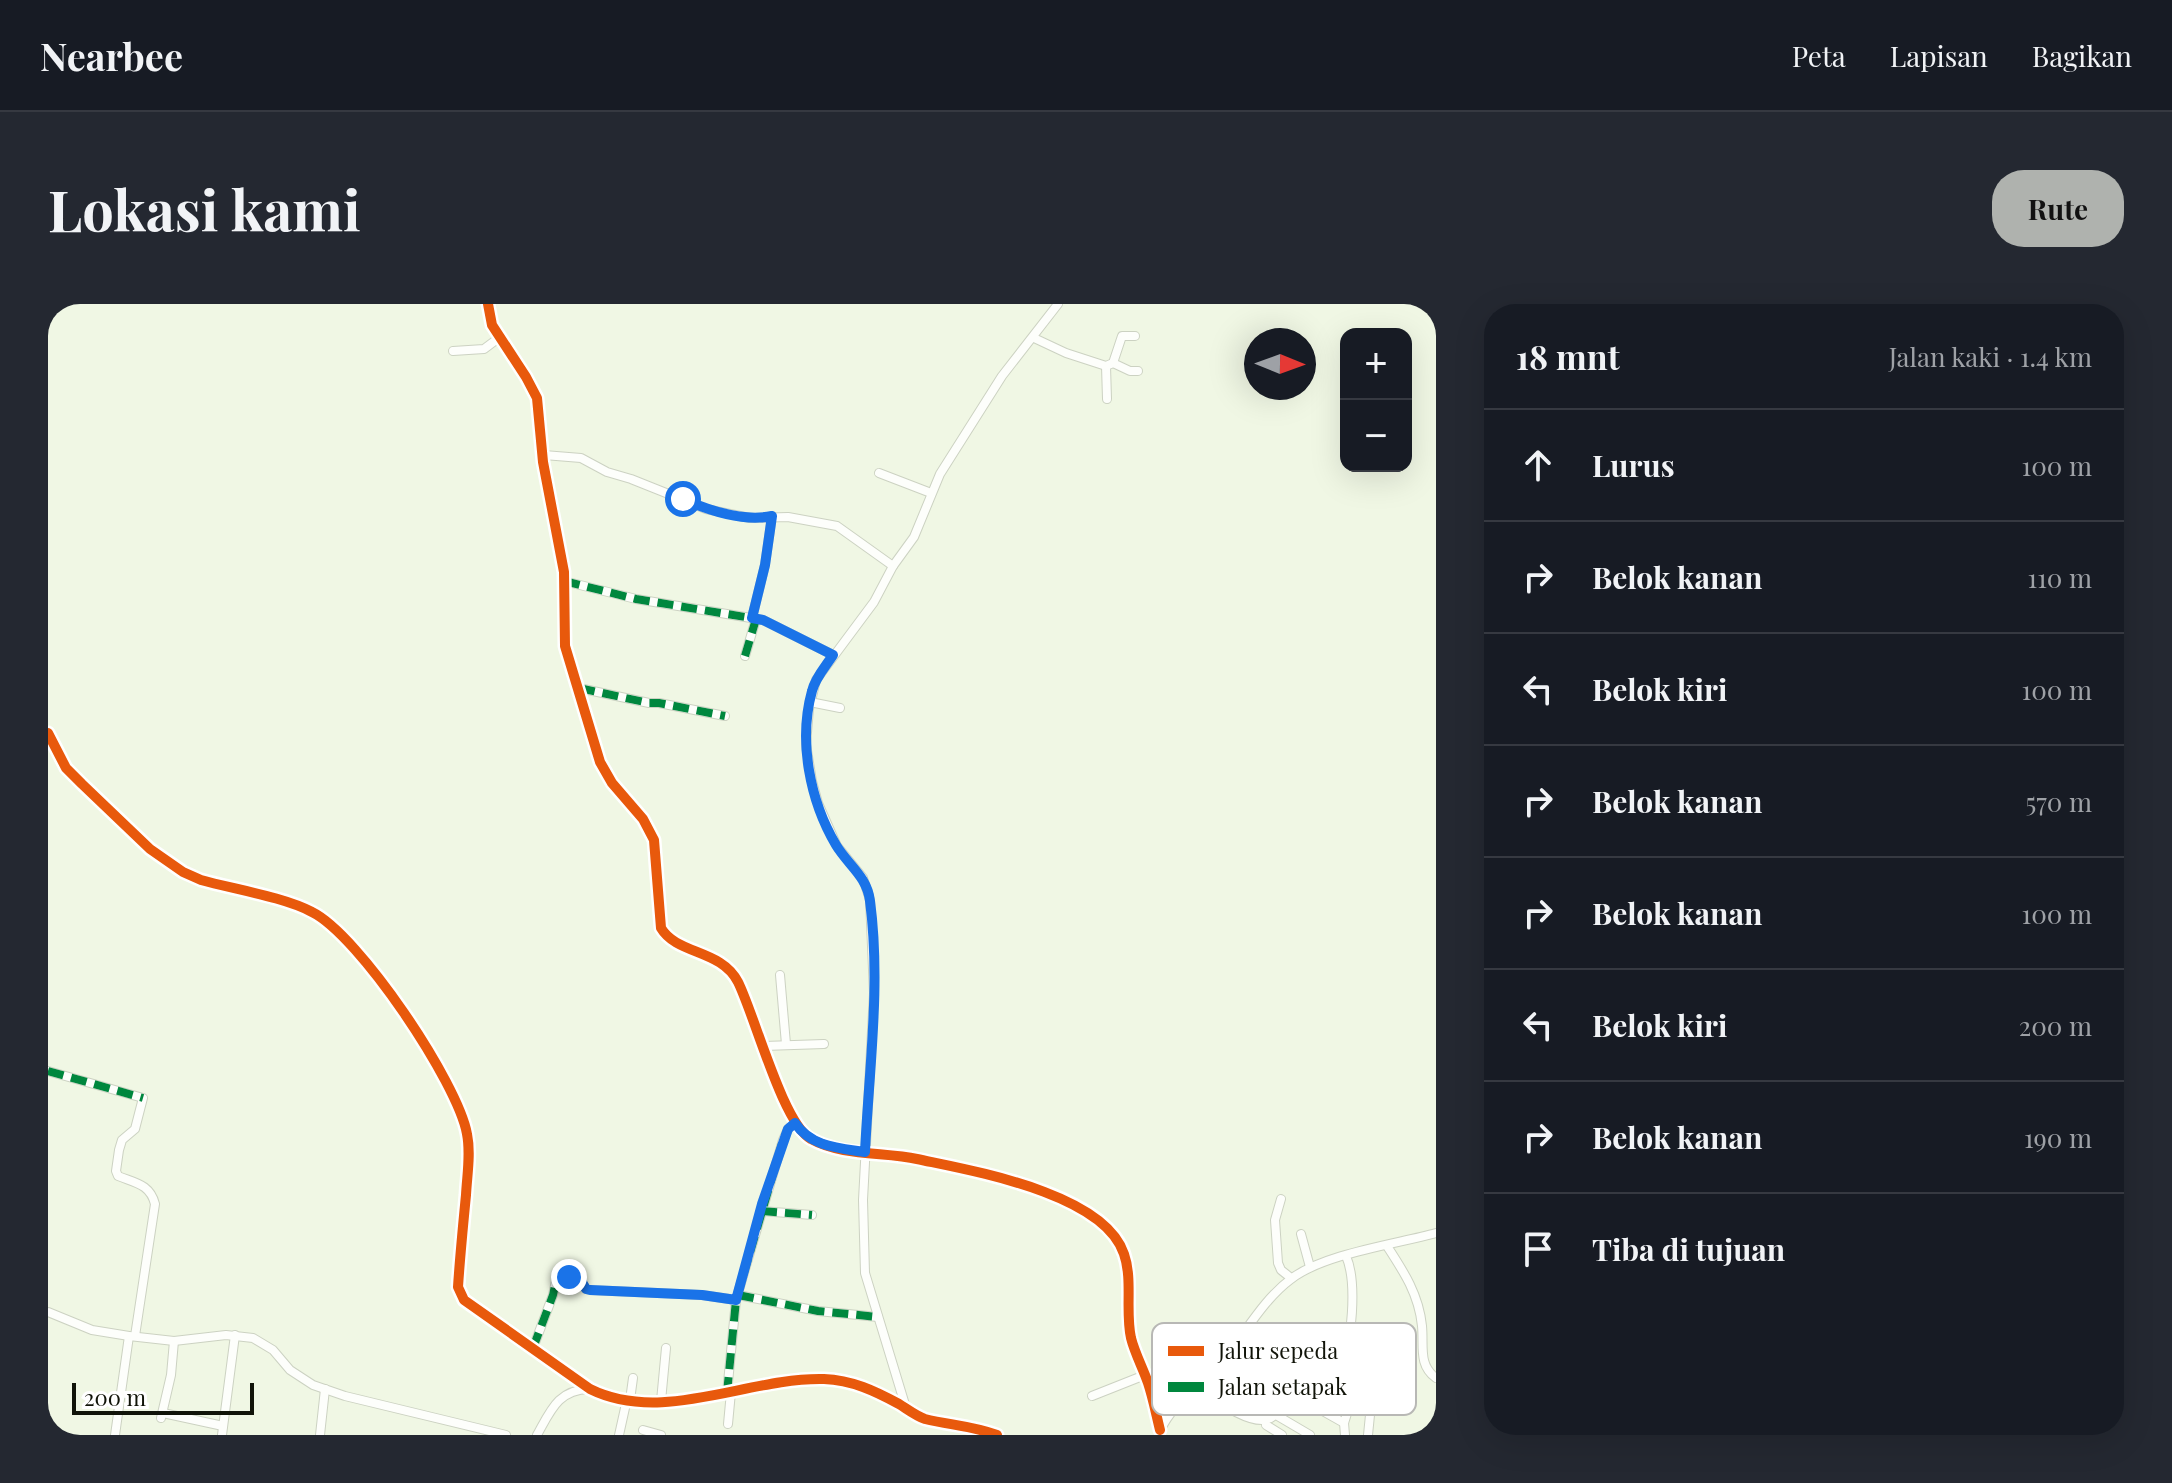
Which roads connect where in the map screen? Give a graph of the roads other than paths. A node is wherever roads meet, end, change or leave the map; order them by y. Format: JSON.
{"nodes":[{"id":1,"x":488,"y":304,"type":"edge"},
{"id":2,"x":1058,"y":304,"type":"edge"},
{"id":3,"x":1135,"y":336,"type":"dead end"},
{"id":4,"x":500,"y":337,"type":"junction"},
{"id":5,"x":1034,"y":338,"type":"junction"},
{"id":6,"x":453,"y":351,"type":"dead end"},
{"id":7,"x":1110,"y":365,"type":"junction"},
{"id":8,"x":1138,"y":371,"type":"dead end"},
{"id":9,"x":1107,"y":399,"type":"dead end"},
{"id":10,"x":544,"y":455,"type":"junction"},
{"id":11,"x":879,"y":473,"type":"dead end"},
{"id":12,"x":931,"y":493,"type":"junction"},
{"id":13,"x":772,"y":516,"type":"junction"},
{"id":14,"x":893,"y":566,"type":"junction"},
{"id":15,"x":564,"y":581,"type":"junction"},
{"id":16,"x":754,"y":618,"type":"junction"},
{"id":17,"x":833,"y":655,"type":"junction"},
{"id":18,"x":745,"y":656,"type":"dead end"},
{"id":19,"x":579,"y":688,"type":"junction"},
{"id":20,"x":810,"y":702,"type":"junction"},
{"id":21,"x":840,"y":708,"type":"dead end"},
{"id":22,"x":725,"y":716,"type":"dead end"},
{"id":23,"x":48,"y":733,"type":"edge"},
{"id":24,"x":780,"y":975,"type":"dead end"},
{"id":25,"x":786,"y":1044,"type":"junction"},
{"id":26,"x":824,"y":1044,"type":"dead end"},
{"id":27,"x":764,"y":1046,"type":"junction"},
{"id":28,"x":48,"y":1071,"type":"edge"},
{"id":29,"x":795,"y":1123,"type":"junction"},
{"id":30,"x":865,"y":1152,"type":"junction"},
{"id":31,"x":1281,"y":1199,"type":"dead end"},
{"id":32,"x":761,"y":1211,"type":"junction"},
{"id":33,"x":812,"y":1215,"type":"dead end"},
{"id":34,"x":1436,"y":1233,"type":"edge"},
{"id":35,"x":1301,"y":1234,"type":"dead end"},
{"id":36,"x":1387,"y":1246,"type":"junction"},
{"id":37,"x":1346,"y":1256,"type":"junction"},
{"id":38,"x":1310,"y":1267,"type":"junction"},
{"id":39,"x":1291,"y":1278,"type":"junction"},
{"id":40,"x":737,"y":1297,"type":"junction"},
{"id":41,"x":48,"y":1312,"type":"edge"},
{"id":42,"x":878,"y":1317,"type":"junction"},
{"id":43,"x":1250,"y":1323,"type":"edge"},
{"id":44,"x":1349,"y":1323,"type":"edge"},
{"id":45,"x":235,"y":1335,"type":"junction"},
{"id":46,"x":132,"y":1336,"type":"junction"},
{"id":47,"x":174,"y":1341,"type":"junction"},
{"id":48,"x":533,"y":1348,"type":"junction"},
{"id":49,"x":666,"y":1348,"type":"dead end"},
{"id":50,"x":1145,"y":1375,"type":"junction"},
{"id":51,"x":633,"y":1378,"type":"dead end"},
{"id":52,"x":1436,"y":1378,"type":"edge"},
{"id":53,"x":325,"y":1389,"type":"junction"},
{"id":54,"x":590,"y":1389,"type":"junction"},
{"id":55,"x":729,"y":1393,"type":"junction"},
{"id":56,"x":1092,"y":1396,"type":"dead end"},
{"id":57,"x":628,"y":1400,"type":"junction"},
{"id":58,"x":661,"y":1401,"type":"junction"},
{"id":59,"x":1152,"y":1404,"type":"edge"},
{"id":60,"x":906,"y":1408,"type":"junction"},
{"id":61,"x":1234,"y":1415,"type":"edge"},
{"id":62,"x":1276,"y":1415,"type":"joint"},
{"id":63,"x":1330,"y":1415,"type":"edge"},
{"id":64,"x":1347,"y":1415,"type":"edge"},
{"id":65,"x":1370,"y":1415,"type":"edge"},
{"id":66,"x":1344,"y":1423,"type":"junction"},
{"id":67,"x":728,"y":1424,"type":"dead end"},
{"id":68,"x":1266,"y":1425,"type":"junction"},
{"id":69,"x":223,"y":1430,"type":"edge"},
{"id":70,"x":643,"y":1430,"type":"dead end"},
{"id":71,"x":115,"y":1435,"type":"edge"},
{"id":72,"x":320,"y":1435,"type":"edge"},
{"id":73,"x":506,"y":1435,"type":"edge"},
{"id":74,"x":537,"y":1435,"type":"edge"},
{"id":75,"x":619,"y":1435,"type":"edge"},
{"id":76,"x":661,"y":1435,"type":"edge"},
{"id":77,"x":995,"y":1435,"type":"edge"},
{"id":78,"x":1282,"y":1435,"type":"edge"},
{"id":79,"x":1310,"y":1435,"type":"edge"},
{"id":80,"x":1345,"y":1435,"type":"edge"},
{"id":81,"x":1368,"y":1435,"type":"edge"}],
"edges":[{"from":1,"to":4,"type":"street"},
{"from":2,"to":5,"type":"street"},
{"from":3,"to":7,"type":"street"},
{"from":4,"to":6,"type":"street"},
{"from":4,"to":10,"type":"street"},
{"from":5,"to":7,"type":"street"},
{"from":5,"to":12,"type":"street"},
{"from":7,"to":8,"type":"street"},
{"from":7,"to":9,"type":"street"},
{"from":10,"to":13,"type":"street"},
{"from":10,"to":15,"type":"street"},
{"from":11,"to":12,"type":"street"},
{"from":12,"to":14,"type":"street"},
{"from":13,"to":14,"type":"street"},
{"from":13,"to":16,"type":"street"},
{"from":14,"to":17,"type":"street"},
{"from":15,"to":16,"type":"street"},
{"from":15,"to":19,"type":"street"},
{"from":16,"to":17,"type":"street"},
{"from":16,"to":18,"type":"street"},
{"from":17,"to":20,"type":"street"},
{"from":19,"to":22,"type":"street"},
{"from":19,"to":27,"type":"street"},
{"from":20,"to":21,"type":"street"},
{"from":20,"to":30,"type":"street"},
{"from":23,"to":48,"type":"street"},
{"from":24,"to":25,"type":"street"},
{"from":25,"to":26,"type":"street"},
{"from":25,"to":27,"type":"street"},
{"from":27,"to":29,"type":"street"},
{"from":28,"to":46,"type":"street"},
{"from":29,"to":30,"type":"street"},
{"from":29,"to":32,"type":"street"},
{"from":30,"to":42,"type":"street"},
{"from":30,"to":50,"type":"street"},
{"from":31,"to":39,"type":"street"},
{"from":32,"to":33,"type":"street"},
{"from":32,"to":40,"type":"street"},
{"from":34,"to":36,"type":"street"},
{"from":35,"to":38,"type":"street"},
{"from":36,"to":37,"type":"street"},
{"from":36,"to":52,"type":"street"},
{"from":37,"to":38,"type":"street"},
{"from":37,"to":44,"type":"street"},
{"from":38,"to":39,"type":"street"},
{"from":39,"to":43,"type":"street"},
{"from":40,"to":42,"type":"street"},
{"from":40,"to":48,"type":"street"},
{"from":40,"to":55,"type":"street"},
{"from":41,"to":46,"type":"street"},
{"from":42,"to":60,"type":"street"},
{"from":45,"to":47,"type":"street"},
{"from":45,"to":53,"type":"street"},
{"from":45,"to":69,"type":"street"},
{"from":46,"to":47,"type":"street"},
{"from":46,"to":71,"type":"street"},
{"from":47,"to":69,"type":"street"},
{"from":48,"to":54,"type":"street"},
{"from":49,"to":58,"type":"street"},
{"from":50,"to":56,"type":"street"},
{"from":50,"to":59,"type":"street"},
{"from":51,"to":57,"type":"street"},
{"from":53,"to":72,"type":"street"},
{"from":53,"to":73,"type":"street"},
{"from":54,"to":57,"type":"street"},
{"from":54,"to":74,"type":"street"},
{"from":55,"to":58,"type":"street"},
{"from":55,"to":60,"type":"street"},
{"from":55,"to":67,"type":"street"},
{"from":57,"to":58,"type":"street"},
{"from":57,"to":75,"type":"street"},
{"from":60,"to":77,"type":"street"},
{"from":61,"to":68,"type":"street"},
{"from":62,"to":68,"type":"street"},
{"from":62,"to":79,"type":"street"},
{"from":63,"to":66,"type":"street"},
{"from":64,"to":66,"type":"street"},
{"from":65,"to":81,"type":"street"},
{"from":66,"to":80,"type":"street"},
{"from":68,"to":78,"type":"street"},
{"from":70,"to":76,"type":"street"}]}
